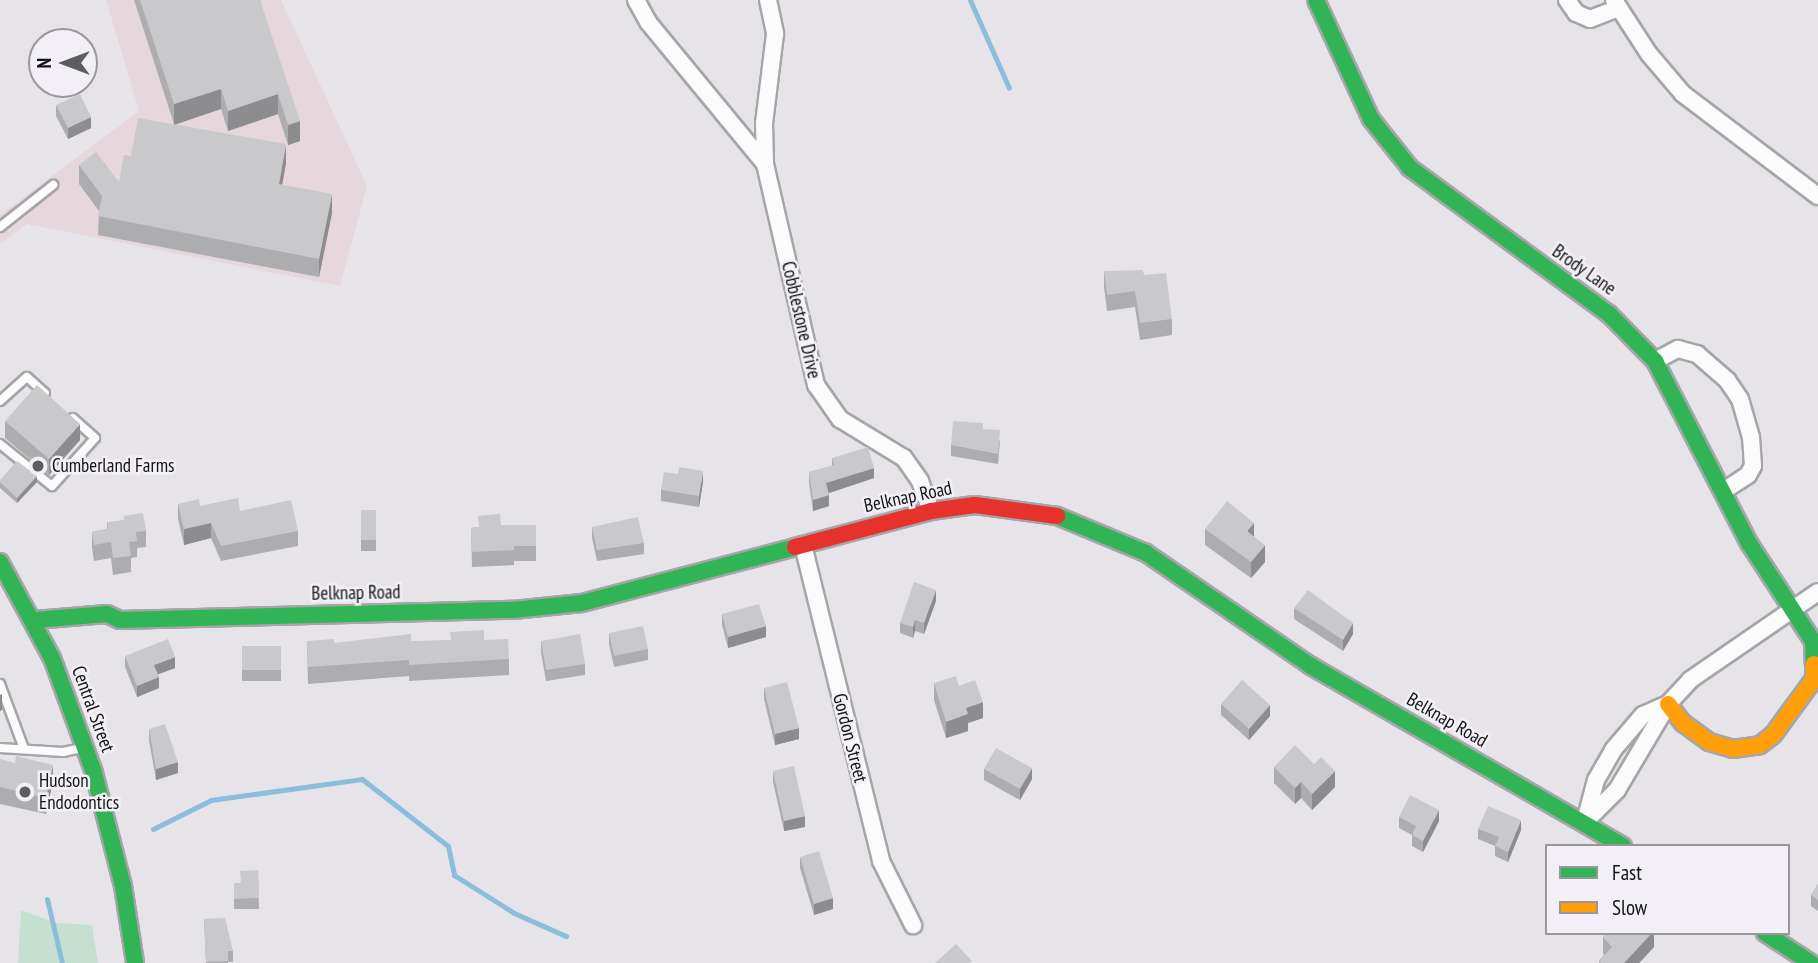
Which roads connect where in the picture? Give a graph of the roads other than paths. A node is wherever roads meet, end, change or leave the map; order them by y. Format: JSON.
{"nodes":[{"id":1,"x":636,"y":0,"type":"edge"},
{"id":2,"x":768,"y":0,"type":"edge"},
{"id":3,"x":1316,"y":0,"type":"edge"},
{"id":4,"x":1567,"y":0,"type":"edge"},
{"id":5,"x":1617,"y":4,"type":"edge"},
{"id":6,"x":765,"y":164,"type":"junction"},
{"id":7,"x":53,"y":185,"type":"dead end"},
{"id":8,"x":1818,"y":196,"type":"edge"},
{"id":9,"x":0,"y":226,"type":"edge"},
{"id":10,"x":1655,"y":361,"type":"junction"},
{"id":11,"x":0,"y":401,"type":"edge"},
{"id":12,"x":56,"y":403,"type":"edge"},
{"id":13,"x":66,"y":411,"type":"edge"},
{"id":14,"x":0,"y":444,"type":"edge"},
{"id":15,"x":1723,"y":491,"type":"junction"},
{"id":16,"x":930,"y":511,"type":"junction"},
{"id":17,"x":803,"y":545,"type":"junction"},
{"id":18,"x":0,"y":562,"type":"edge"},
{"id":19,"x":1818,"y":592,"type":"edge"},
{"id":20,"x":1794,"y":609,"type":"junction"},
{"id":21,"x":34,"y":620,"type":"junction"},
{"id":22,"x":0,"y":684,"type":"edge"},
{"id":23,"x":1668,"y":704,"type":"junction"},
{"id":24,"x":0,"y":748,"type":"edge"},
{"id":25,"x":85,"y":748,"type":"junction"},
{"id":26,"x":24,"y":749,"type":"junction"},
{"id":27,"x":1584,"y":823,"type":"junction"},
{"id":28,"x":1620,"y":844,"type":"edge"},
{"id":29,"x":913,"y":925,"type":"dead end"},
{"id":30,"x":1768,"y":935,"type":"edge"},
{"id":31,"x":135,"y":963,"type":"edge"},
{"id":32,"x":1811,"y":963,"type":"edge"}],
"edges":[{"from":1,"to":6,"type":"street","name":"Cobblestone Drive"},
{"from":2,"to":6,"type":"street","name":"Cobblestone Drive"},
{"from":3,"to":10,"type":"street","name":"Brody Lane"},
{"from":4,"to":5,"type":"street"},
{"from":5,"to":8,"type":"street"},
{"from":6,"to":16,"type":"street","name":"Cobblestone Drive"},
{"from":7,"to":9,"type":"lane"},
{"from":10,"to":15,"type":"street","name":"Brody Lane"},
{"from":10,"to":15,"type":"street"},
{"from":11,"to":12,"type":"lane"},
{"from":13,"to":14,"type":"lane"},
{"from":15,"to":20,"type":"street","name":"Brody Lane"},
{"from":16,"to":17,"type":"street","name":"Belknap Road"},
{"from":16,"to":27,"type":"street","name":"Belknap Road"},
{"from":17,"to":21,"type":"street","name":"Belknap Road"},
{"from":17,"to":29,"type":"street","name":"Gordon Street"},
{"from":18,"to":21,"type":"street","name":"Central Street"},
{"from":19,"to":20,"type":"street"},
{"from":20,"to":23,"type":"street"},
{"from":20,"to":23,"type":"street","name":"Brody Lane"},
{"from":21,"to":25,"type":"street","name":"Central Street"},
{"from":22,"to":26,"type":"lane"},
{"from":23,"to":27,"type":"street"},
{"from":23,"to":27,"type":"street"},
{"from":24,"to":26,"type":"lane"},
{"from":25,"to":26,"type":"lane"},
{"from":25,"to":31,"type":"street","name":"Central Street"},
{"from":27,"to":28,"type":"street","name":"Belknap Road"},
{"from":30,"to":32,"type":"street"}]}
